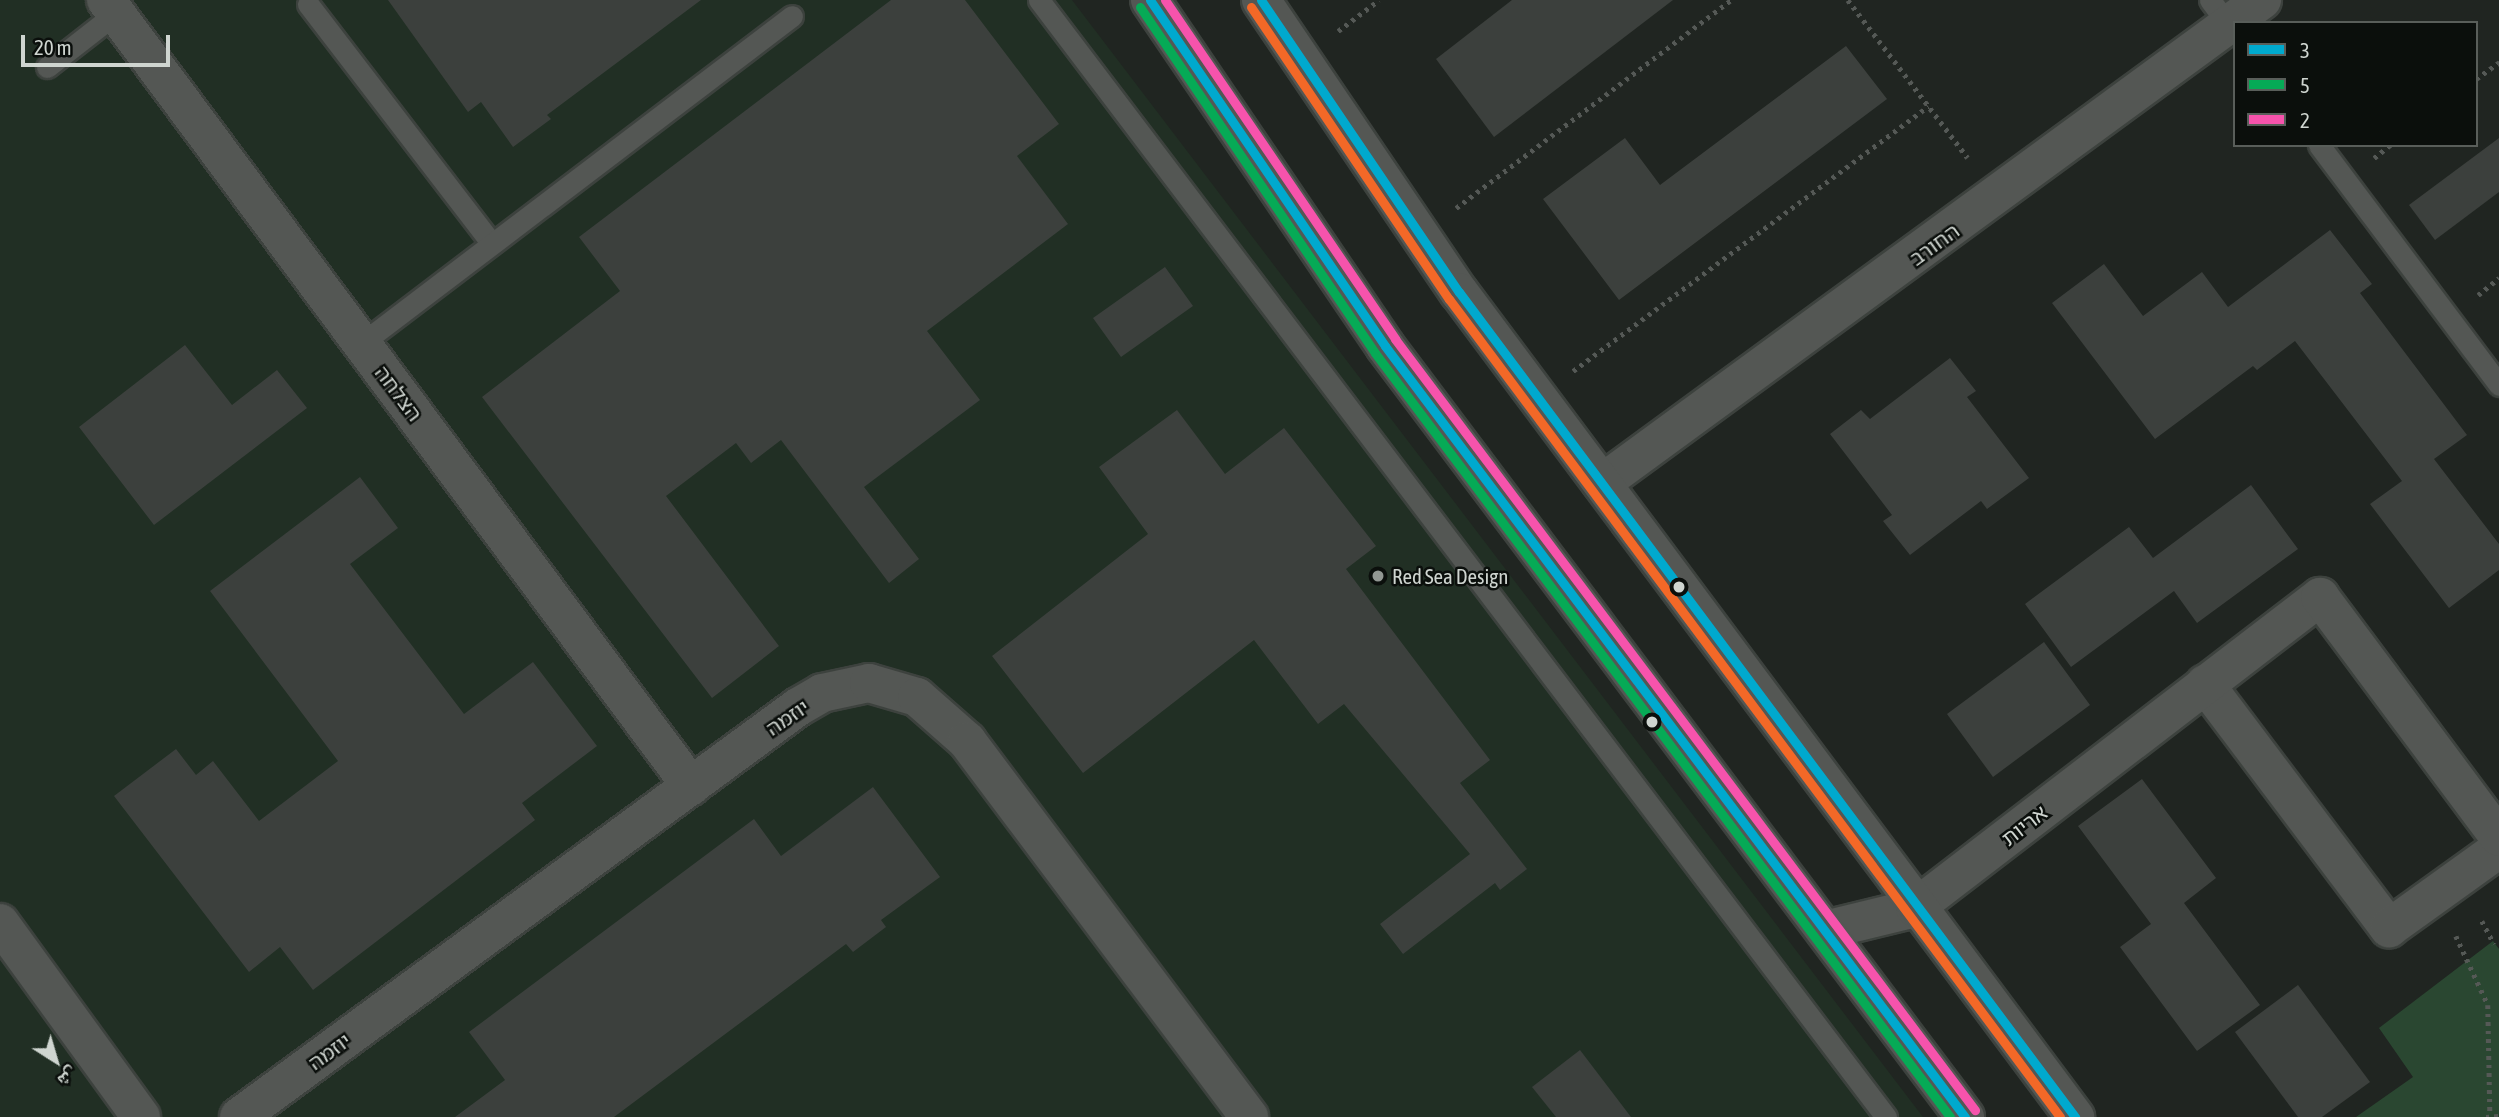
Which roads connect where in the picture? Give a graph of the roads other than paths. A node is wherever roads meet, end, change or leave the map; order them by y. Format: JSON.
{"nodes":[{"id":1,"x":1039,"y":0,"type":"edge"},
{"id":2,"x":1150,"y":0,"type":"edge"},
{"id":3,"x":1261,"y":0,"type":"edge"},
{"id":4,"x":2262,"y":0,"type":"edge"},
{"id":5,"x":308,"y":4,"type":"dead end"},
{"id":6,"x":111,"y":7,"type":"edge"},
{"id":7,"x":792,"y":16,"type":"dead end"},
{"id":8,"x":2225,"y":19,"type":"edge"},
{"id":9,"x":47,"y":67,"type":"dead end"},
{"id":10,"x":2320,"y":147,"type":"edge"},
{"id":11,"x":492,"y":244,"type":"junction"},
{"id":12,"x":362,"y":342,"type":"junction"},
{"id":13,"x":2499,"y":386,"type":"edge"},
{"id":14,"x":1602,"y":483,"type":"junction"},
{"id":15,"x":2205,"y":684,"type":"junction"},
{"id":16,"x":691,"y":786,"type":"junction"},
{"id":17,"x":2499,"y":837,"type":"edge"},
{"id":18,"x":2499,"y":849,"type":"edge"},
{"id":19,"x":1915,"y":908,"type":"junction"},
{"id":20,"x":0,"y":923,"type":"edge"},
{"id":21,"x":1825,"y":930,"type":"junction"},
{"id":22,"x":141,"y":1117,"type":"edge"},
{"id":23,"x":239,"y":1117,"type":"edge"},
{"id":24,"x":1249,"y":1117,"type":"edge"},
{"id":25,"x":1886,"y":1117,"type":"edge"},
{"id":26,"x":1965,"y":1117,"type":"edge"},
{"id":27,"x":2075,"y":1117,"type":"edge"}],
"edges":[{"from":1,"to":25,"type":"lane"},
{"from":2,"to":21,"type":"street"},
{"from":3,"to":14,"type":"street"},
{"from":4,"to":8,"type":"street","name":"החורב"},
{"from":5,"to":11,"type":"lane"},
{"from":6,"to":9,"type":"lane"},
{"from":6,"to":12,"type":"street","name":"הצלחה"},
{"from":7,"to":11,"type":"lane"},
{"from":8,"to":14,"type":"street","name":"החורב"},
{"from":10,"to":13,"type":"lane"},
{"from":11,"to":12,"type":"lane"},
{"from":12,"to":16,"type":"street","name":"הצלחה"},
{"from":14,"to":19,"type":"street"},
{"from":15,"to":17,"type":"street","name":"אריות"},
{"from":15,"to":18,"type":"street"},
{"from":15,"to":19,"type":"street","name":"אריות"},
{"from":16,"to":23,"type":"street","name":"יוזמה"},
{"from":16,"to":24,"type":"street","name":"יוזמה"},
{"from":19,"to":21,"type":"street","name":"אריות"},
{"from":19,"to":27,"type":"street"},
{"from":20,"to":22,"type":"street"},
{"from":21,"to":26,"type":"street"}]}
